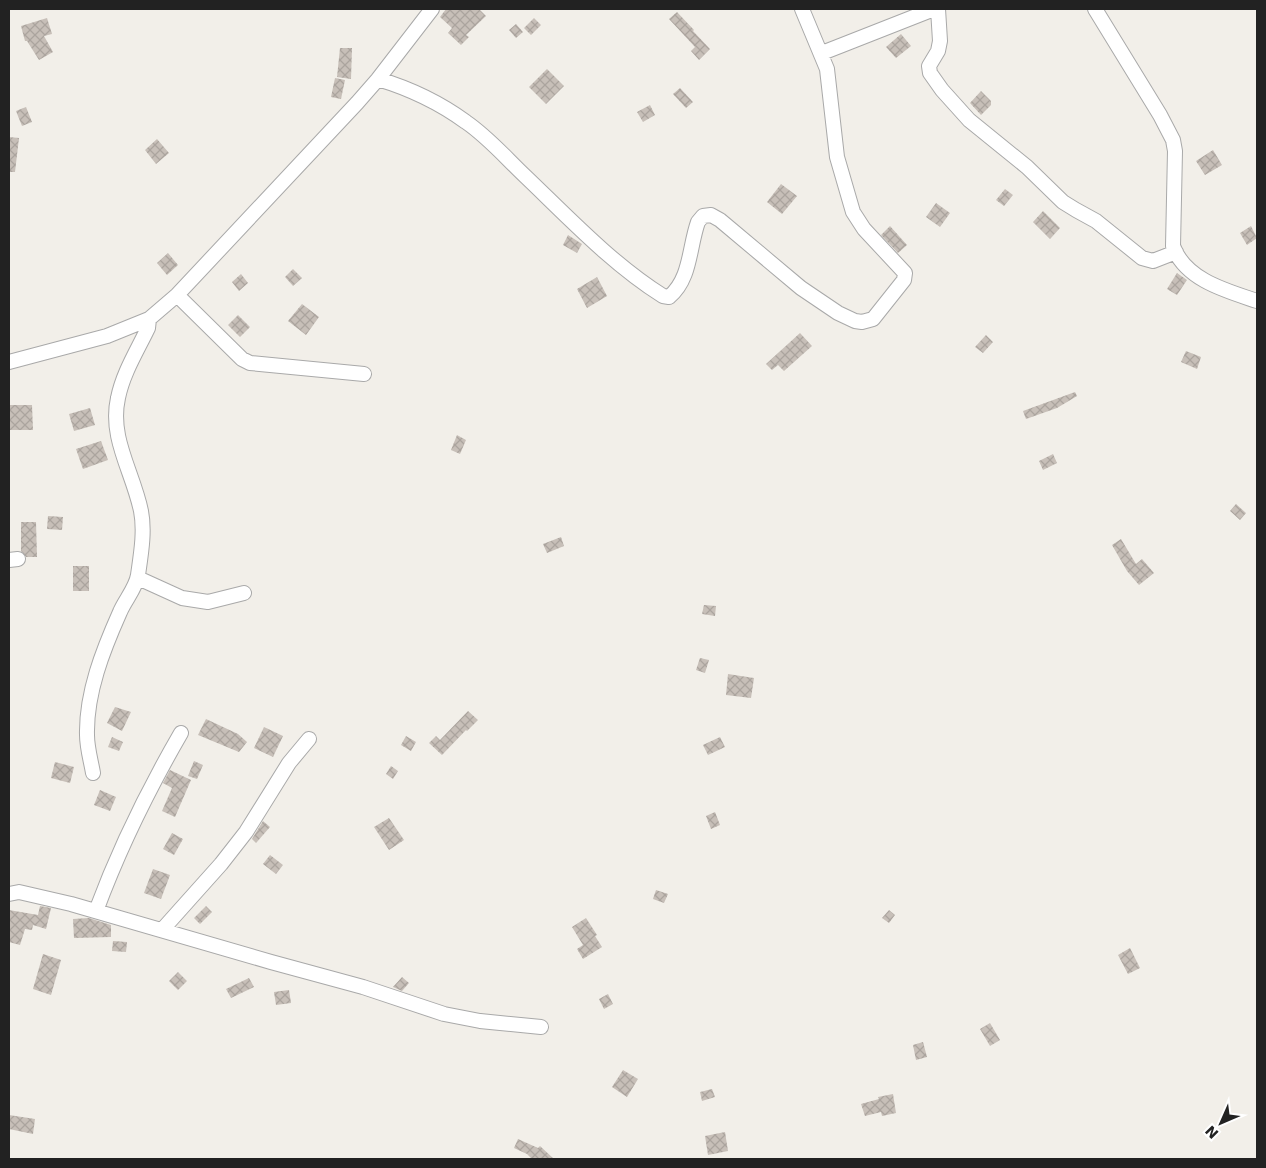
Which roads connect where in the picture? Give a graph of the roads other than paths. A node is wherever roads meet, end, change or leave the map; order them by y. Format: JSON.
{"nodes":[{"id":1,"x":432,"y":9,"type":"edge"},
{"id":2,"x":802,"y":9,"type":"edge"},
{"id":3,"x":934,"y":9,"type":"edge"},
{"id":4,"x":938,"y":9,"type":"edge"},
{"id":5,"x":1095,"y":9,"type":"edge"},
{"id":6,"x":822,"y":53,"type":"junction"},
{"id":7,"x":378,"y":79,"type":"junction"},
{"id":8,"x":1176,"y":252,"type":"junction"},
{"id":9,"x":177,"y":295,"type":"junction"},
{"id":10,"x":1257,"y":301,"type":"edge"},
{"id":11,"x":149,"y":319,"type":"junction"},
{"id":12,"x":9,"y":362,"type":"edge"},
{"id":13,"x":364,"y":374,"type":"dead end"},
{"id":14,"x":138,"y":578,"type":"junction"},
{"id":15,"x":244,"y":593,"type":"dead end"},
{"id":16,"x":181,"y":733,"type":"dead end"},
{"id":17,"x":309,"y":739,"type":"dead end"},
{"id":18,"x":93,"y":773,"type":"dead end"},
{"id":19,"x":9,"y":894,"type":"edge"},
{"id":20,"x":96,"y":911,"type":"junction"},
{"id":21,"x":162,"y":930,"type":"junction"},
{"id":22,"x":541,"y":1027,"type":"dead end"}],
"edges":[{"from":1,"to":7,"type":"street"},
{"from":2,"to":6,"type":"street"},
{"from":3,"to":6,"type":"street"},
{"from":4,"to":8,"type":"street"},
{"from":5,"to":8,"type":"street"},
{"from":6,"to":7,"type":"street"},
{"from":7,"to":9,"type":"street"},
{"from":8,"to":10,"type":"street"},
{"from":9,"to":11,"type":"street"},
{"from":9,"to":13,"type":"street"},
{"from":11,"to":12,"type":"street"},
{"from":11,"to":14,"type":"street"},
{"from":14,"to":15,"type":"street"},
{"from":14,"to":18,"type":"street"},
{"from":16,"to":20,"type":"street"},
{"from":17,"to":21,"type":"street"},
{"from":19,"to":20,"type":"street"},
{"from":20,"to":21,"type":"street"},
{"from":21,"to":22,"type":"street"}]}
